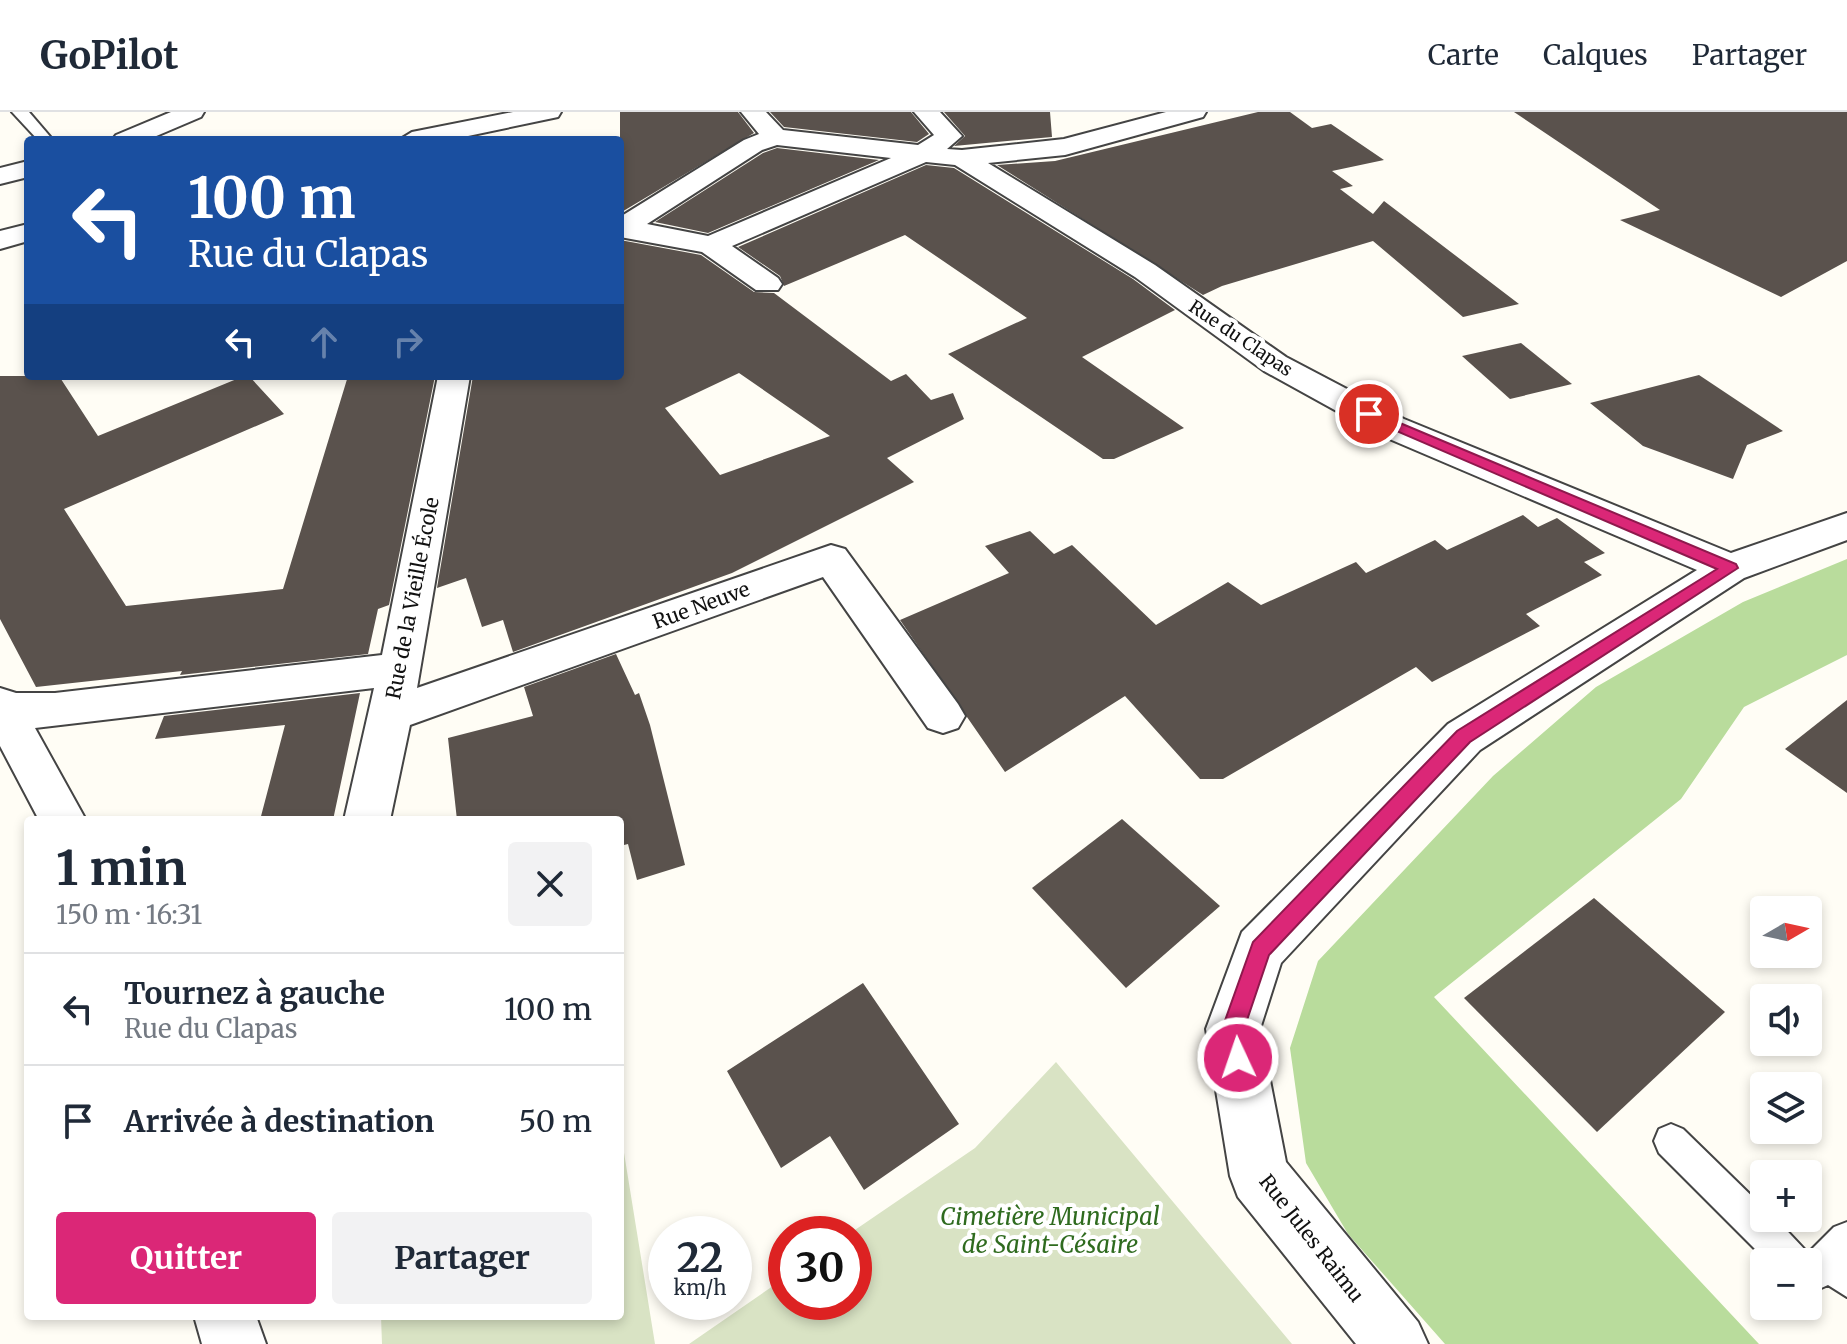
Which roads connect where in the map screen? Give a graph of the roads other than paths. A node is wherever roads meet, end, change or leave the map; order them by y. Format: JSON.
{"nodes":[{"id":1,"x":22,"y":112,"type":"edge"},
{"id":2,"x":192,"y":112,"type":"edge"},
{"id":3,"x":435,"y":112,"type":"edge"},
{"id":4,"x":549,"y":112,"type":"edge"},
{"id":5,"x":753,"y":112,"type":"edge"},
{"id":6,"x":926,"y":112,"type":"edge"},
{"id":7,"x":1194,"y":112,"type":"edge"},
{"id":8,"x":43,"y":136,"type":"edge"},
{"id":9,"x":135,"y":136,"type":"edge"},
{"id":10,"x":450,"y":136,"type":"edge"},
{"id":11,"x":455,"y":136,"type":"edge"},
{"id":12,"x":777,"y":140,"type":"junction"},
{"id":13,"x":922,"y":154,"type":"junction"},
{"id":14,"x":962,"y":158,"type":"junction"},
{"id":15,"x":24,"y":170,"type":"edge"},
{"id":16,"x":0,"y":176,"type":"edge"},
{"id":17,"x":624,"y":228,"type":"edge"},
{"id":18,"x":624,"y":229,"type":"edge"},
{"id":19,"x":24,"y":233,"type":"edge"},
{"id":20,"x":0,"y":240,"type":"edge"},
{"id":21,"x":711,"y":245,"type":"junction"},
{"id":22,"x":767,"y":284,"type":"dead end"},
{"id":23,"x":453,"y":380,"type":"edge"},
{"id":24,"x":1847,"y":526,"type":"edge"},
{"id":25,"x":1730,"y":568,"type":"junction"},
{"id":26,"x":400,"y":669,"type":"junction"},
{"id":27,"x":2,"y":708,"type":"edge"},
{"id":28,"x":389,"y":715,"type":"junction"},
{"id":29,"x":943,"y":716,"type":"dead end"},
{"id":30,"x":61,"y":816,"type":"edge"},
{"id":31,"x":368,"y":816,"type":"edge"},
{"id":32,"x":1671,"y":1141,"type":"dead end"},
{"id":33,"x":1825,"y":1263,"type":"edge"},
{"id":34,"x":226,"y":1320,"type":"edge"},
{"id":35,"x":234,"y":1344,"type":"edge"},
{"id":36,"x":1396,"y":1344,"type":"edge"}],
"edges":[{"from":1,"to":8,"type":"lane"},
{"from":2,"to":9,"type":"street"},
{"from":3,"to":10,"type":"street"},
{"from":4,"to":11,"type":"street"},
{"from":5,"to":12,"type":"street"},
{"from":6,"to":13,"type":"street"},
{"from":7,"to":14,"type":"street"},
{"from":12,"to":13,"type":"street","name":"Rue du Clapas"},
{"from":12,"to":17,"type":"street"},
{"from":13,"to":14,"type":"street","name":"Rue du Clapas"},
{"from":13,"to":21,"type":"street"},
{"from":14,"to":25,"type":"street","name":"Rue du Clapas"},
{"from":15,"to":16,"type":"street"},
{"from":18,"to":21,"type":"street"},
{"from":19,"to":20,"type":"street"},
{"from":21,"to":22,"type":"street"},
{"from":23,"to":26,"type":"street","name":"Rue de la Vieille École"},
{"from":24,"to":25,"type":"street","name":"Rue Jules Raimu"},
{"from":25,"to":36,"type":"street","name":"Rue Jules Raimu"},
{"from":26,"to":27,"type":"street"},
{"from":26,"to":28,"type":"street","name":"Rue de la Vieille École"},
{"from":27,"to":30,"type":"street"},
{"from":28,"to":29,"type":"street","name":"Rue Neuve"},
{"from":28,"to":31,"type":"street","name":"Rue de la Vieille École"},
{"from":32,"to":33,"type":"lane"},
{"from":34,"to":35,"type":"street"}]}
